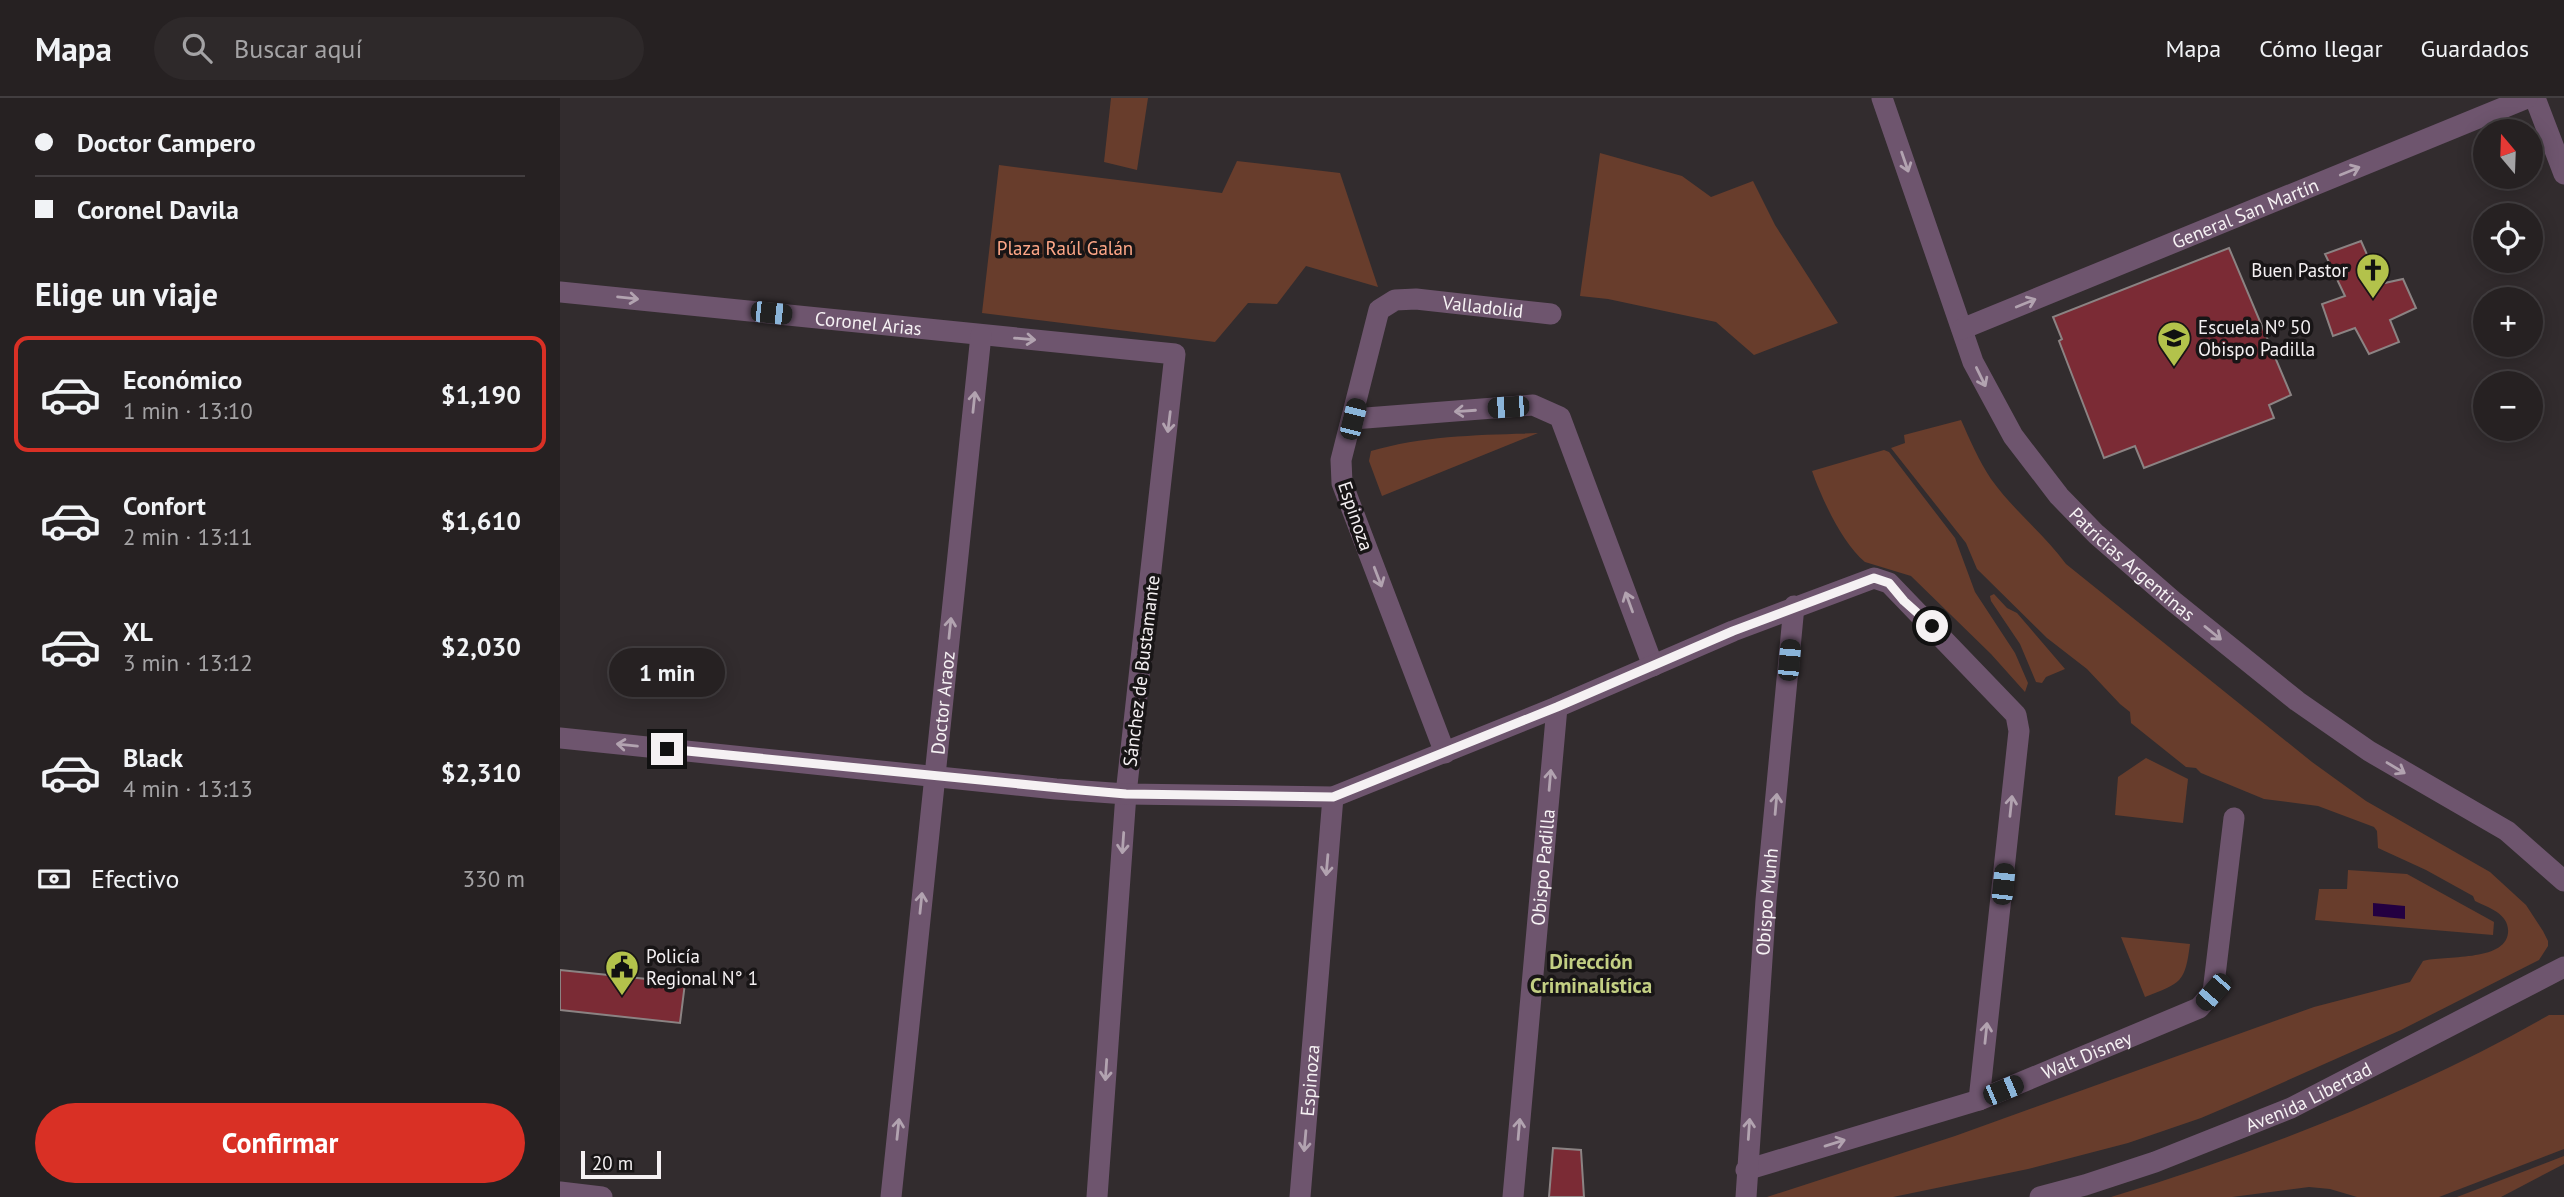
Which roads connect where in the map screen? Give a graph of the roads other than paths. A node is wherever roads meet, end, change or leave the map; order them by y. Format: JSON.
{"nodes":[{"id":1,"x":1882,"y":98,"type":"edge"},
{"id":2,"x":2527,"y":98,"type":"edge"},
{"id":3,"x":2535,"y":98,"type":"edge"},
{"id":4,"x":2564,"y":174,"type":"edge"},
{"id":5,"x":560,"y":292,"type":"edge"},
{"id":6,"x":1416,"y":299,"type":"joint"},
{"id":7,"x":1551,"y":314,"type":"dead end"},
{"id":8,"x":1962,"y":329,"type":"junction"},
{"id":9,"x":981,"y":335,"type":"junction"},
{"id":10,"x":1175,"y":354,"type":"joint"},
{"id":11,"x":1353,"y":419,"type":"junction"},
{"id":12,"x":1794,"y":606,"type":"junction"},
{"id":13,"x":1653,"y":666,"type":"junction"},
{"id":14,"x":1557,"y":707,"type":"junction"},
{"id":15,"x":560,"y":738,"type":"edge"},
{"id":16,"x":1445,"y":753,"type":"junction"},
{"id":17,"x":934,"y":776,"type":"junction"},
{"id":18,"x":1126,"y":794,"type":"junction"},
{"id":19,"x":1333,"y":797,"type":"junction"},
{"id":20,"x":2234,"y":818,"type":"dead end"},
{"id":21,"x":2564,"y":881,"type":"edge"},
{"id":22,"x":2560,"y":969,"type":"edge"},
{"id":23,"x":1979,"y":1100,"type":"junction"},
{"id":24,"x":1746,"y":1170,"type":"junction"},
{"id":25,"x":560,"y":1192,"type":"edge"},
{"id":26,"x":603,"y":1197,"type":"edge"},
{"id":27,"x":891,"y":1197,"type":"edge"},
{"id":28,"x":1097,"y":1197,"type":"edge"},
{"id":29,"x":1300,"y":1197,"type":"edge"},
{"id":30,"x":1513,"y":1197,"type":"edge"},
{"id":31,"x":1746,"y":1197,"type":"edge"},
{"id":32,"x":2040,"y":1197,"type":"edge"}],
"edges":[{"from":1,"to":8,"type":"street","name":"Patricias Argentinas","one_way":true},
{"from":8,"to":2,"type":"street","name":"General San Martín","one_way":true},
{"from":3,"to":4,"type":"street"},
{"from":5,"to":9,"type":"street","name":"Coronel Arias","one_way":true},
{"from":6,"to":7,"type":"street","name":"Valladolid"},
{"from":6,"to":11,"type":"street","name":"Espinoza"},
{"from":8,"to":21,"type":"street","name":"Patricias Argentinas","one_way":true},
{"from":9,"to":10,"type":"street","name":"Coronel Arias","one_way":true},
{"from":17,"to":9,"type":"street","name":"Doctor Araoz","one_way":true},
{"from":10,"to":18,"type":"street","name":"Sánchez de Bustamante","one_way":true},
{"from":13,"to":11,"type":"street","one_way":true},
{"from":11,"to":16,"type":"street","name":"Espinoza","one_way":true},
{"from":12,"to":13,"type":"street"},
{"from":23,"to":12,"type":"street","one_way":true},
{"from":24,"to":12,"type":"street","name":"Obispo Munh","one_way":true},
{"from":13,"to":14,"type":"street"},
{"from":14,"to":16,"type":"street"},
{"from":30,"to":14,"type":"street","name":"Obispo Padilla","one_way":true},
{"from":17,"to":15,"type":"street","one_way":true},
{"from":16,"to":19,"type":"street"},
{"from":17,"to":18,"type":"street"},
{"from":27,"to":17,"type":"street","name":"Doctor Araoz","one_way":true},
{"from":18,"to":19,"type":"street"},
{"from":18,"to":28,"type":"street","name":"Sánchez de Bustamante","one_way":true},
{"from":19,"to":29,"type":"street","name":"Espinoza","one_way":true},
{"from":20,"to":23,"type":"street","name":"Walt Disney"},
{"from":22,"to":32,"type":"street","name":"Avenida Libertad"},
{"from":24,"to":23,"type":"street","name":"Walt Disney","one_way":true},
{"from":24,"to":31,"type":"street","name":"Obispo Munh"},
{"from":25,"to":26,"type":"street"}]}
